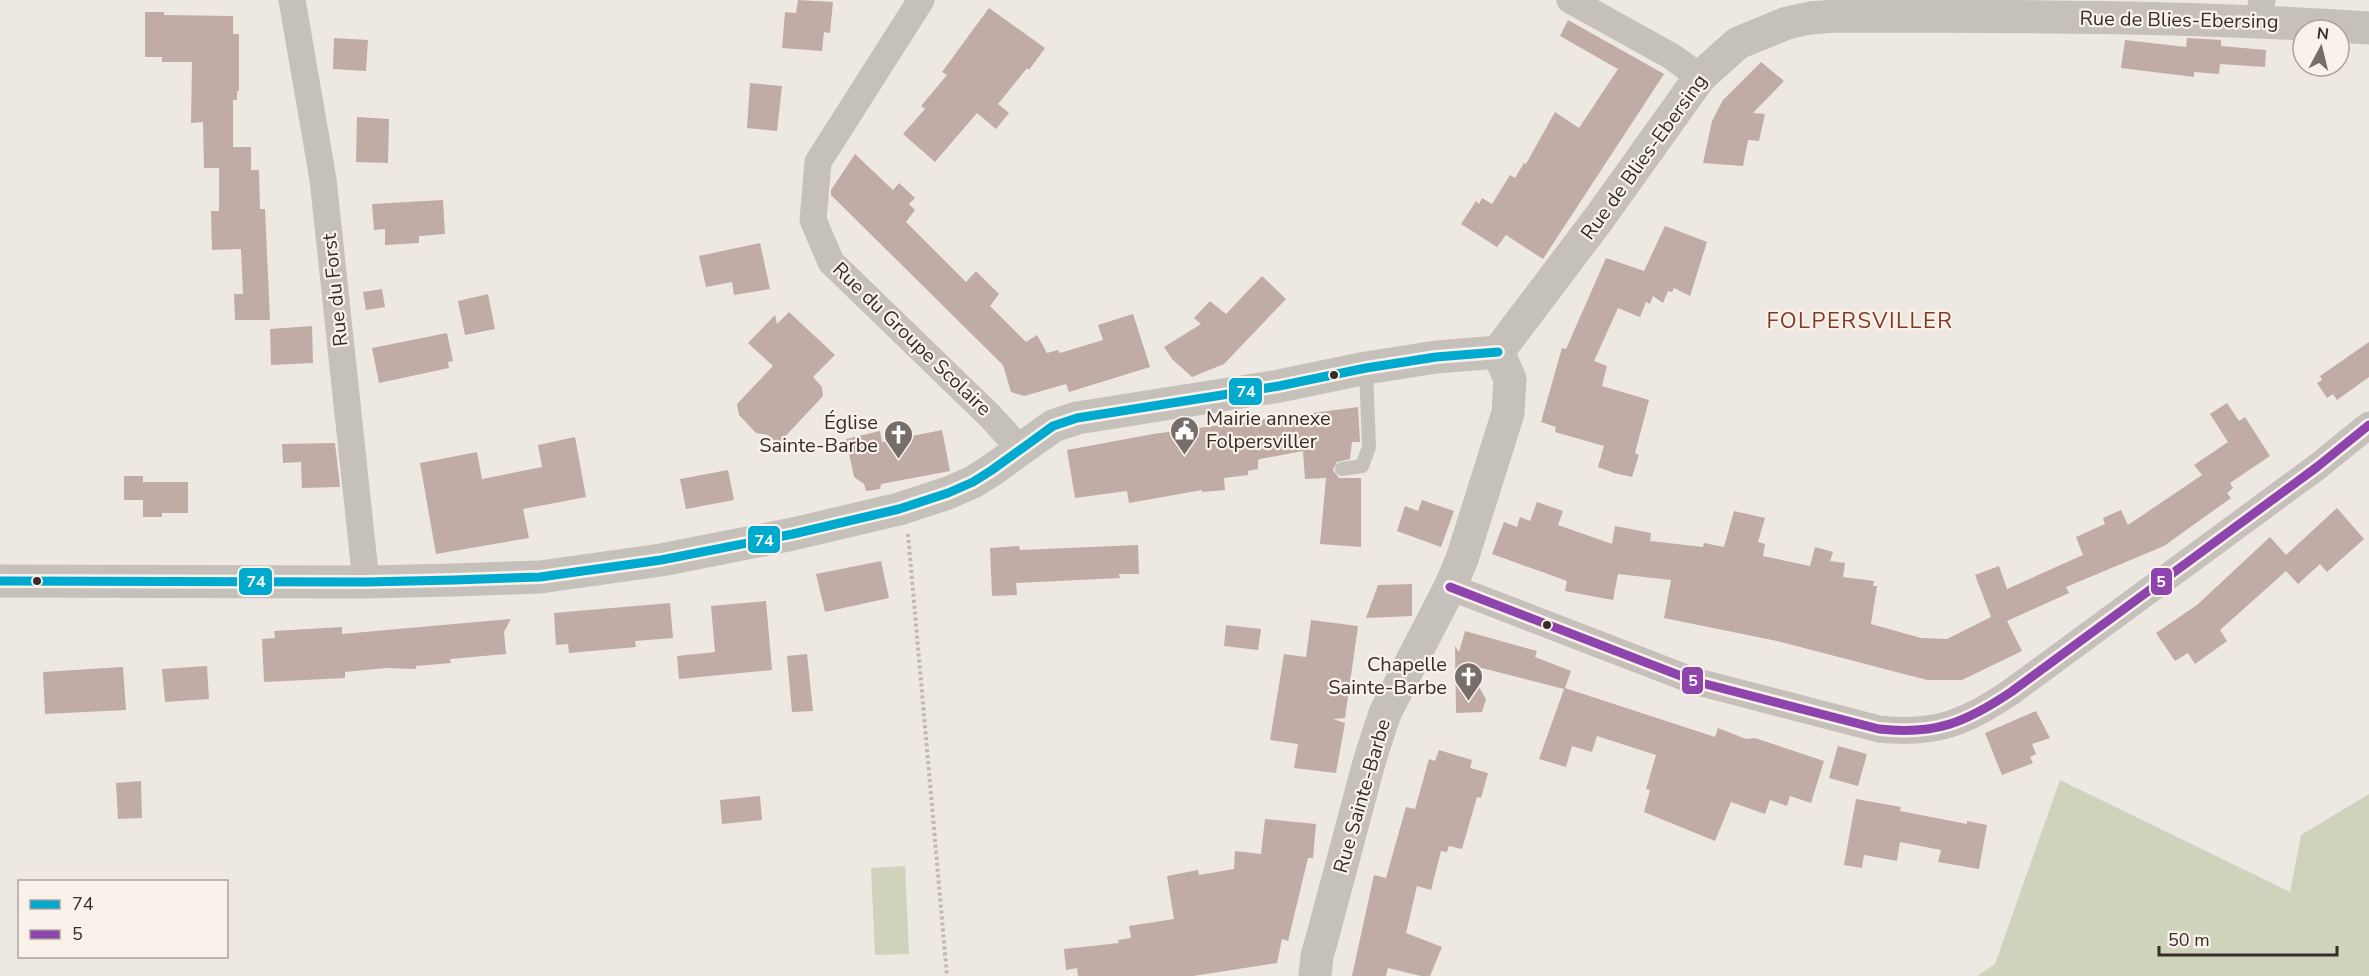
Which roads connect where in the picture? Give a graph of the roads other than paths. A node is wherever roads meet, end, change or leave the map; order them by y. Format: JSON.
{"nodes":[{"id":1,"x":292,"y":0,"type":"edge"},
{"id":2,"x":921,"y":0,"type":"edge"},
{"id":3,"x":1570,"y":0,"type":"edge"},
{"id":4,"x":2260,"y":10,"type":"edge"},
{"id":5,"x":2369,"y":28,"type":"edge"},
{"id":6,"x":1700,"y":77,"type":"junction"},
{"id":7,"x":1498,"y":352,"type":"junction"},
{"id":8,"x":1366,"y":368,"type":"junction"},
{"id":9,"x":2369,"y":425,"type":"edge"},
{"id":10,"x":1021,"y":450,"type":"junction"},
{"id":11,"x":1342,"y":469,"type":"dead end"},
{"id":12,"x":0,"y":580,"type":"edge"},
{"id":13,"x":366,"y":582,"type":"junction"},
{"id":14,"x":1450,"y":587,"type":"junction"},
{"id":15,"x":1316,"y":976,"type":"edge"}],
"edges":[{"from":1,"to":13,"type":"street","name":"Rue du Forst"},
{"from":2,"to":10,"type":"street","name":"Rue du Groupe Scolaire"},
{"from":3,"to":6,"type":"street"},
{"from":4,"to":5,"type":"street","name":"Rue de Blies-Ebersing"},
{"from":4,"to":6,"type":"street","name":"Rue de Blies-Ebersing"},
{"from":6,"to":7,"type":"street","name":"Rue de Blies-Ebersing"},
{"from":7,"to":8,"type":"street"},
{"from":7,"to":14,"type":"street","name":"Rue Sainte-Barbe"},
{"from":8,"to":10,"type":"street"},
{"from":8,"to":11,"type":"lane"},
{"from":9,"to":14,"type":"street"},
{"from":10,"to":13,"type":"street"},
{"from":12,"to":13,"type":"street"},
{"from":14,"to":15,"type":"street","name":"Rue Sainte-Barbe"}]}
